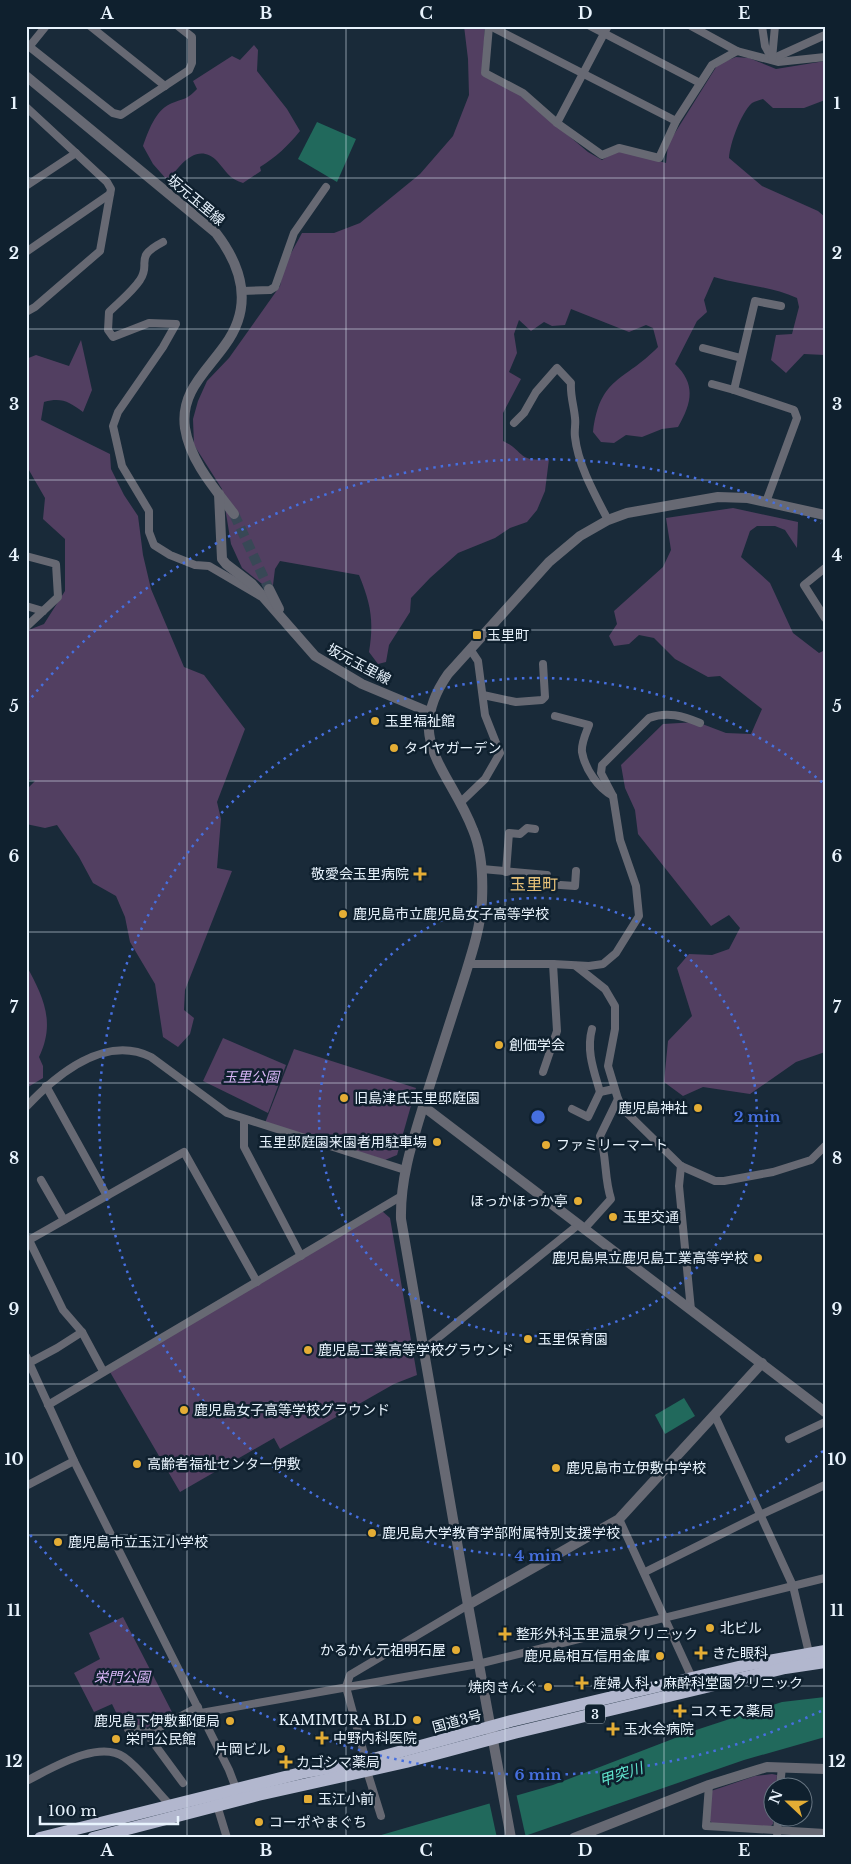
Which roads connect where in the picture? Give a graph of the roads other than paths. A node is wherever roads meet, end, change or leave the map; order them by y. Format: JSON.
{"nodes":[{"id":1,"x":46,"y":26,"type":"edge"},
{"id":2,"x":90,"y":26,"type":"edge"},
{"id":3,"x":178,"y":26,"type":"edge"},
{"id":4,"x":489,"y":26,"type":"edge"},
{"id":5,"x":590,"y":26,"type":"edge"},
{"id":6,"x":691,"y":26,"type":"edge"},
{"id":7,"x":762,"y":26,"type":"edge"},
{"id":8,"x":775,"y":26,"type":"edge"},
{"id":9,"x":606,"y":30,"type":"edge"},
{"id":10,"x":825,"y":35,"type":"edge"},
{"id":11,"x":28,"y":46,"type":"edge"},
{"id":12,"x":737,"y":51,"type":"junction"},
{"id":13,"x":825,"y":57,"type":"edge"},
{"id":14,"x":772,"y":59,"type":"junction"},
{"id":15,"x":584,"y":73,"type":"junction"},
{"id":16,"x":26,"y":76,"type":"edge"},
{"id":17,"x":700,"y":83,"type":"junction"},
{"id":18,"x":165,"y":86,"type":"junction"},
{"id":19,"x":26,"y":107,"type":"edge"},
{"id":20,"x":676,"y":121,"type":"junction"},
{"id":21,"x":557,"y":122,"type":"junction"},
{"id":22,"x":76,"y":153,"type":"junction"},
{"id":23,"x":26,"y":186,"type":"edge"},
{"id":24,"x":326,"y":187,"type":"dead end"},
{"id":25,"x":110,"y":194,"type":"junction"},
{"id":26,"x":163,"y":242,"type":"dead end"},
{"id":27,"x":26,"y":252,"type":"edge"},
{"id":28,"x":242,"y":291,"type":"junction"},
{"id":29,"x":781,"y":306,"type":"dead end"},
{"id":30,"x":27,"y":309,"type":"edge"},
{"id":31,"x":703,"y":348,"type":"dead end"},
{"id":32,"x":741,"y":358,"type":"junction"},
{"id":33,"x":712,"y":384,"type":"dead end"},
{"id":34,"x":734,"y":390,"type":"junction"},
{"id":35,"x":514,"y":423,"type":"dead end"},
{"id":36,"x":219,"y":494,"type":"junction"},
{"id":37,"x":766,"y":502,"type":"junction"},
{"id":38,"x":234,"y":514,"type":"tunnel mouth"},
{"id":39,"x":825,"y":515,"type":"edge"},
{"id":40,"x":608,"y":520,"type":"junction"},
{"id":41,"x":26,"y":556,"type":"edge"},
{"id":42,"x":825,"y":568,"type":"edge"},
{"id":43,"x":268,"y":594,"type":"junction"},
{"id":44,"x":26,"y":606,"type":"edge"},
{"id":45,"x":44,"y":611,"type":"junction"},
{"id":46,"x":825,"y":618,"type":"edge"},
{"id":47,"x":26,"y":627,"type":"edge"},
{"id":48,"x":470,"y":649,"type":"junction"},
{"id":49,"x":542,"y":664,"type":"dead end"},
{"id":50,"x":483,"y":695,"type":"junction"},
{"id":51,"x":429,"y":712,"type":"junction"},
{"id":52,"x":555,"y":716,"type":"dead end"},
{"id":53,"x":700,"y":723,"type":"dead end"},
{"id":54,"x":613,"y":796,"type":"junction"},
{"id":55,"x":461,"y":802,"type":"junction"},
{"id":56,"x":535,"y":830,"type":"dead end"},
{"id":57,"x":482,"y":869,"type":"junction"},
{"id":58,"x":576,"y":871,"type":"dead end"},
{"id":59,"x":506,"y":872,"type":"junction"},
{"id":60,"x":468,"y":964,"type":"junction"},
{"id":61,"x":553,"y":964,"type":"junction"},
{"id":62,"x":576,"y":966,"type":"junction"},
{"id":63,"x":592,"y":1029,"type":"dead end"},
{"id":64,"x":543,"y":1072,"type":"dead end"},
{"id":65,"x":46,"y":1086,"type":"junction"},
{"id":66,"x":614,"y":1089,"type":"junction"},
{"id":67,"x":600,"y":1092,"type":"junction"},
{"id":68,"x":618,"y":1099,"type":"junction"},
{"id":69,"x":423,"y":1106,"type":"junction"},
{"id":70,"x":26,"y":1107,"type":"edge"},
{"id":71,"x":572,"y":1109,"type":"dead end"},
{"id":72,"x":244,"y":1120,"type":"junction"},
{"id":73,"x":825,"y":1146,"type":"edge"},
{"id":74,"x":681,"y":1166,"type":"junction"},
{"id":75,"x":405,"y":1170,"type":"junction"},
{"id":76,"x":40,"y":1180,"type":"dead end"},
{"id":77,"x":107,"y":1196,"type":"junction"},
{"id":78,"x":400,"y":1197,"type":"junction"},
{"id":79,"x":64,"y":1220,"type":"junction"},
{"id":80,"x":581,"y":1227,"type":"junction"},
{"id":81,"x":28,"y":1240,"type":"edge"},
{"id":82,"x":301,"y":1256,"type":"junction"},
{"id":83,"x":257,"y":1282,"type":"junction"},
{"id":84,"x":691,"y":1310,"type":"junction"},
{"id":85,"x":82,"y":1332,"type":"junction"},
{"id":86,"x":423,"y":1350,"type":"junction"},
{"id":87,"x":28,"y":1359,"type":"edge"},
{"id":88,"x":762,"y":1363,"type":"junction"},
{"id":89,"x":103,"y":1371,"type":"junction"},
{"id":90,"x":48,"y":1405,"type":"junction"},
{"id":91,"x":825,"y":1412,"type":"edge"},
{"id":92,"x":715,"y":1416,"type":"junction"},
{"id":93,"x":825,"y":1422,"type":"edge"},
{"id":94,"x":789,"y":1439,"type":"dead end"},
{"id":95,"x":74,"y":1461,"type":"junction"},
{"id":96,"x":825,"y":1485,"type":"edge"},
{"id":97,"x":26,"y":1486,"type":"edge"},
{"id":98,"x":760,"y":1515,"type":"junction"},
{"id":99,"x":619,"y":1519,"type":"junction"},
{"id":100,"x":645,"y":1572,"type":"junction"},
{"id":101,"x":825,"y":1578,"type":"edge"},
{"id":102,"x":793,"y":1586,"type":"junction"},
{"id":103,"x":468,"y":1605,"type":"junction"},
{"id":104,"x":666,"y":1617,"type":"junction"},
{"id":105,"x":825,"y":1651,"type":"edge"},
{"id":106,"x":808,"y":1652,"type":"junction"},
{"id":107,"x":825,"y":1662,"type":"edge"},
{"id":108,"x":478,"y":1664,"type":"junction"},
{"id":109,"x":695,"y":1684,"type":"junction"},
{"id":110,"x":346,"y":1687,"type":"junction"},
{"id":111,"x":200,"y":1710,"type":"junction"},
{"id":112,"x":128,"y":1729,"type":"dead end"},
{"id":113,"x":492,"y":1733,"type":"junction"},
{"id":114,"x":147,"y":1734,"type":"junction"},
{"id":115,"x":366,"y":1766,"type":"junction"},
{"id":116,"x":782,"y":1767,"type":"junction"},
{"id":117,"x":825,"y":1769,"type":"edge"},
{"id":118,"x":781,"y":1776,"type":"edge"},
{"id":119,"x":26,"y":1781,"type":"edge"},
{"id":120,"x":184,"y":1784,"type":"dead end"},
{"id":121,"x":708,"y":1786,"type":"junction"},
{"id":122,"x":238,"y":1795,"type":"junction"},
{"id":123,"x":215,"y":1801,"type":"junction"},
{"id":124,"x":170,"y":1805,"type":"junction"},
{"id":125,"x":381,"y":1816,"type":"dead end"},
{"id":126,"x":825,"y":1833,"type":"edge"},
{"id":127,"x":777,"y":1834,"type":"edge"},
{"id":128,"x":40,"y":1838,"type":"edge"},
{"id":129,"x":92,"y":1838,"type":"edge"},
{"id":130,"x":227,"y":1838,"type":"edge"},
{"id":131,"x":511,"y":1838,"type":"edge"},
{"id":132,"x":574,"y":1838,"type":"edge"}],
"edges":[{"from":1,"to":11,"type":"street"},
{"from":2,"to":18,"type":"street"},
{"from":3,"to":18,"type":"street"},
{"from":4,"to":15,"type":"street"},
{"from":4,"to":21,"type":"street"},
{"from":5,"to":9,"type":"street"},
{"from":6,"to":12,"type":"street"},
{"from":7,"to":14,"type":"street"},
{"from":8,"to":14,"type":"street"},
{"from":9,"to":15,"type":"street"},
{"from":9,"to":17,"type":"street"},
{"from":10,"to":14,"type":"street"},
{"from":11,"to":18,"type":"street"},
{"from":12,"to":14,"type":"street"},
{"from":12,"to":17,"type":"street"},
{"from":13,"to":14,"type":"street"},
{"from":15,"to":20,"type":"street"},
{"from":15,"to":21,"type":"street"},
{"from":16,"to":28,"type":"street","name":"坂元玉里線"},
{"from":17,"to":20,"type":"street"},
{"from":19,"to":22,"type":"street"},
{"from":20,"to":21,"type":"street"},
{"from":22,"to":23,"type":"street"},
{"from":22,"to":25,"type":"street"},
{"from":24,"to":28,"type":"street"},
{"from":25,"to":27,"type":"street"},
{"from":25,"to":30,"type":"street"},
{"from":26,"to":43,"type":"street"},
{"from":28,"to":36,"type":"street","name":"坂元玉里線"},
{"from":29,"to":32,"type":"street"},
{"from":31,"to":32,"type":"street"},
{"from":32,"to":34,"type":"street"},
{"from":33,"to":34,"type":"street"},
{"from":34,"to":37,"type":"street"},
{"from":35,"to":40,"type":"street"},
{"from":36,"to":38,"type":"street","name":"坂元玉里線"},
{"from":36,"to":43,"type":"street","name":"坂元玉里線"},
{"from":37,"to":39,"type":"street"},
{"from":37,"to":40,"type":"street"},
{"from":40,"to":48,"type":"street"},
{"from":41,"to":45,"type":"street"},
{"from":42,"to":46,"type":"street"},
{"from":43,"to":51,"type":"street","name":"坂元玉里線"},
{"from":44,"to":45,"type":"street"},
{"from":45,"to":47,"type":"street"},
{"from":48,"to":50,"type":"street"},
{"from":48,"to":51,"type":"street"},
{"from":49,"to":50,"type":"street"},
{"from":50,"to":55,"type":"street"},
{"from":51,"to":55,"type":"street"},
{"from":52,"to":54,"type":"street"},
{"from":53,"to":54,"type":"street"},
{"from":54,"to":62,"type":"street"},
{"from":55,"to":57,"type":"street"},
{"from":56,"to":59,"type":"street"},
{"from":57,"to":59,"type":"street"},
{"from":57,"to":60,"type":"street"},
{"from":58,"to":59,"type":"street"},
{"from":60,"to":61,"type":"street"},
{"from":60,"to":69,"type":"street"},
{"from":61,"to":62,"type":"street"},
{"from":61,"to":64,"type":"street"},
{"from":62,"to":66,"type":"street"},
{"from":63,"to":67,"type":"street"},
{"from":65,"to":70,"type":"street"},
{"from":65,"to":72,"type":"street"},
{"from":65,"to":77,"type":"street"},
{"from":66,"to":67,"type":"street"},
{"from":66,"to":68,"type":"street"},
{"from":67,"to":71,"type":"street"},
{"from":68,"to":74,"type":"street"},
{"from":68,"to":80,"type":"street"},
{"from":69,"to":75,"type":"street"},
{"from":69,"to":80,"type":"street"},
{"from":72,"to":75,"type":"street"},
{"from":72,"to":82,"type":"street"},
{"from":73,"to":74,"type":"street"},
{"from":74,"to":84,"type":"street"},
{"from":75,"to":78,"type":"street"},
{"from":76,"to":79,"type":"street"},
{"from":77,"to":79,"type":"street"},
{"from":77,"to":83,"type":"street"},
{"from":78,"to":82,"type":"street"},
{"from":78,"to":86,"type":"street"},
{"from":79,"to":81,"type":"street"},
{"from":80,"to":84,"type":"street"},
{"from":80,"to":86,"type":"street"},
{"from":81,"to":85,"type":"street"},
{"from":82,"to":83,"type":"street"},
{"from":83,"to":89,"type":"street"},
{"from":84,"to":88,"type":"street"},
{"from":85,"to":87,"type":"street"},
{"from":85,"to":89,"type":"street"},
{"from":86,"to":103,"type":"street"},
{"from":87,"to":90,"type":"street"},
{"from":88,"to":91,"type":"street"},
{"from":88,"to":92,"type":"street"},
{"from":89,"to":90,"type":"street"},
{"from":90,"to":95,"type":"street"},
{"from":92,"to":98,"type":"street"},
{"from":92,"to":99,"type":"street"},
{"from":93,"to":94,"type":"street"},
{"from":95,"to":97,"type":"street"},
{"from":95,"to":111,"type":"street"},
{"from":96,"to":98,"type":"street"},
{"from":98,"to":100,"type":"street"},
{"from":98,"to":102,"type":"street"},
{"from":99,"to":100,"type":"street"},
{"from":99,"to":103,"type":"street"},
{"from":100,"to":104,"type":"street"},
{"from":101,"to":102,"type":"street"},
{"from":102,"to":104,"type":"street"},
{"from":102,"to":106,"type":"street"},
{"from":103,"to":108,"type":"street"},
{"from":103,"to":110,"type":"street"},
{"from":104,"to":108,"type":"street"},
{"from":104,"to":109,"type":"street"},
{"from":105,"to":106,"type":"highway","name":"国道3号","number":"3"},
{"from":106,"to":109,"type":"highway","name":"国道3号","number":"3"},
{"from":107,"to":109,"type":"highway","name":"国道3号","number":"3"},
{"from":108,"to":110,"type":"street"},
{"from":108,"to":113,"type":"street"},
{"from":109,"to":113,"type":"highway","name":"国道3号","number":"3"},
{"from":110,"to":111,"type":"street"},
{"from":110,"to":115,"type":"street"},
{"from":111,"to":114,"type":"street"},
{"from":111,"to":122,"type":"street"},
{"from":112,"to":114,"type":"street"},
{"from":113,"to":115,"type":"highway","name":"国道3号","number":"3"},
{"from":113,"to":131,"type":"street"},
{"from":114,"to":120,"type":"street"},
{"from":115,"to":122,"type":"highway","name":"国道3号","number":"3"},
{"from":115,"to":125,"type":"street"},
{"from":116,"to":117,"type":"street"},
{"from":116,"to":118,"type":"street"},
{"from":116,"to":121,"type":"street"},
{"from":119,"to":124,"type":"street"},
{"from":121,"to":127,"type":"street"},
{"from":121,"to":132,"type":"street"},
{"from":122,"to":123,"type":"highway","name":"国道3号","number":"3"},
{"from":123,"to":124,"type":"highway","name":"国道3号","number":"3"},
{"from":123,"to":129,"type":"highway","name":"国道3号","number":"3"},
{"from":123,"to":130,"type":"street"},
{"from":124,"to":128,"type":"highway","name":"国道3号","number":"3"},
{"from":126,"to":127,"type":"street"}]}
